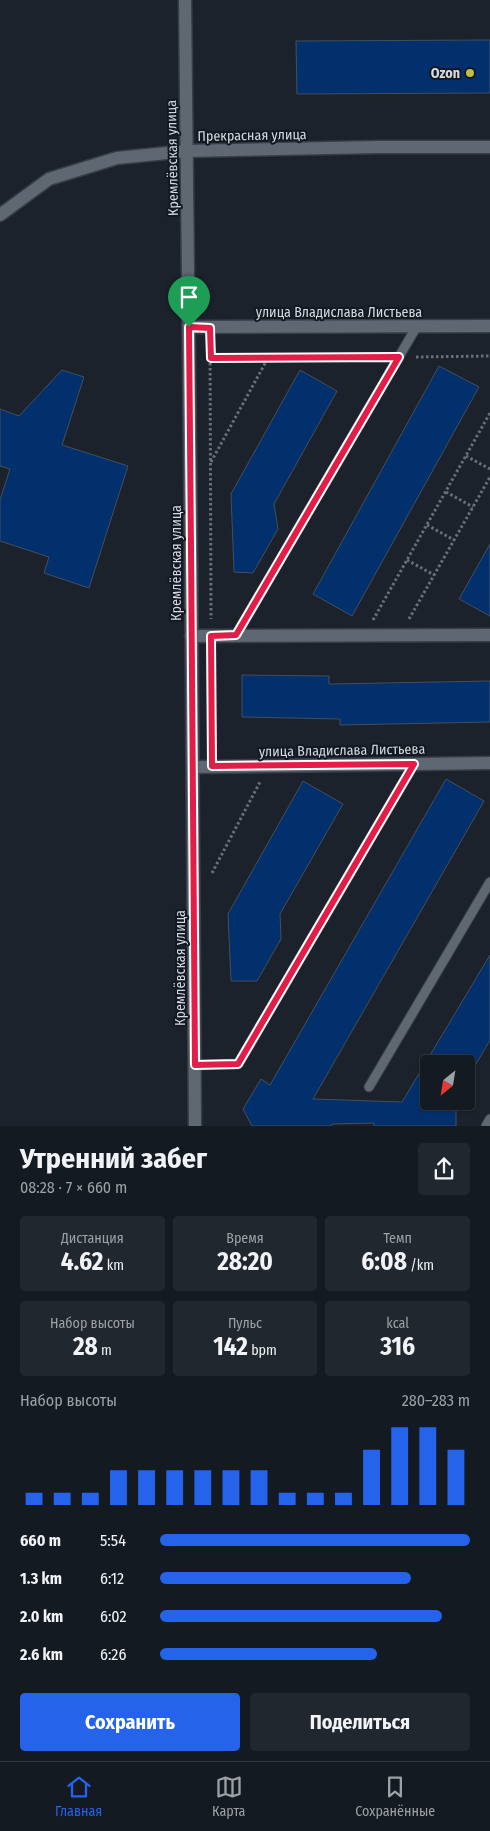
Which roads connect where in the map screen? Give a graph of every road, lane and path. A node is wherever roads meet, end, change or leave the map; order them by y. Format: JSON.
{"nodes":[{"id":1,"x":185,"y":0,"type":"edge"},
{"id":2,"x":490,"y":147,"type":"edge"},
{"id":3,"x":187,"y":151,"type":"junction"},
{"id":4,"x":0,"y":215,"type":"edge"},
{"id":5,"x":416,"y":326,"type":"junction"},
{"id":6,"x":490,"y":326,"type":"edge"},
{"id":7,"x":189,"y":327,"type":"junction"},
{"id":8,"x":210,"y":328,"type":"junction"},
{"id":9,"x":490,"y":356,"type":"edge"},
{"id":10,"x":399,"y":357,"type":"junction"},
{"id":11,"x":189,"y":358,"type":"junction"},
{"id":12,"x":211,"y":358,"type":"junction"},
{"id":13,"x":268,"y":358,"type":"junction"},
{"id":14,"x":490,"y":413,"type":"edge"},
{"id":15,"x":488,"y":421,"type":"edge"},
{"id":16,"x":466,"y":456,"type":"junction"},
{"id":17,"x":211,"y":462,"type":"junction"},
{"id":18,"x":490,"y":469,"type":"edge"},
{"id":19,"x":206,"y":470,"type":"dead end"},
{"id":20,"x":490,"y":476,"type":"edge"},
{"id":21,"x":446,"y":492,"type":"junction"},
{"id":22,"x":473,"y":507,"type":"junction"},
{"id":23,"x":427,"y":525,"type":"junction"},
{"id":24,"x":454,"y":540,"type":"junction"},
{"id":25,"x":407,"y":560,"type":"junction"},
{"id":26,"x":434,"y":575,"type":"junction"},
{"id":27,"x":236,"y":635,"type":"junction"},
{"id":28,"x":364,"y":635,"type":"junction"},
{"id":29,"x":400,"y":635,"type":"junction"},
{"id":30,"x":490,"y":635,"type":"edge"},
{"id":31,"x":191,"y":636,"type":"junction"},
{"id":32,"x":211,"y":636,"type":"junction"},
{"id":33,"x":490,"y":763,"type":"edge"},
{"id":34,"x":414,"y":764,"type":"junction"},
{"id":35,"x":212,"y":766,"type":"junction"},
{"id":36,"x":269,"y":766,"type":"junction"},
{"id":37,"x":194,"y":767,"type":"junction"},
{"id":38,"x":212,"y":880,"type":"dead end"},
{"id":39,"x":490,"y":882,"type":"edge"},
{"id":40,"x":195,"y":1065,"type":"junction"},
{"id":41,"x":370,"y":1088,"type":"dead end"},
{"id":42,"x":490,"y":1119,"type":"edge"},
{"id":43,"x":195,"y":1126,"type":"edge"},
{"id":44,"x":486,"y":1126,"type":"edge"}],
"edges":[{"from":1,"to":3,"type":"street","name":"Кремлёвская улица"},
{"from":2,"to":3,"type":"street","name":"Прекрасная улица"},
{"from":3,"to":4,"type":"street","name":"Прекрасная улица"},
{"from":3,"to":7,"type":"street","name":"Кремлёвская улица"},
{"from":5,"to":6,"type":"street","name":"улица Владислава Листьева"},
{"from":5,"to":8,"type":"street","name":"улица Владислава Листьева"},
{"from":5,"to":10,"type":"lane"},
{"from":7,"to":8,"type":"street","name":"улица Владислава Листьева"},
{"from":7,"to":11,"type":"street","name":"Кремлёвская улица"},
{"from":8,"to":12,"type":"path"},
{"from":9,"to":10,"type":"path"},
{"from":10,"to":13,"type":"path"},
{"from":10,"to":27,"type":"lane"},
{"from":11,"to":12,"type":"path"},
{"from":11,"to":31,"type":"street","name":"Кремлёвская улица"},
{"from":12,"to":13,"type":"path"},
{"from":12,"to":17,"type":"path"},
{"from":13,"to":17,"type":"path"},
{"from":14,"to":15,"type":"path"},
{"from":15,"to":16,"type":"path"},
{"from":16,"to":18,"type":"path"},
{"from":16,"to":21,"type":"path"},
{"from":17,"to":19,"type":"path"},
{"from":17,"to":32,"type":"path"},
{"from":20,"to":22,"type":"path"},
{"from":21,"to":22,"type":"path"},
{"from":21,"to":23,"type":"path"},
{"from":22,"to":24,"type":"path"},
{"from":23,"to":24,"type":"path"},
{"from":23,"to":25,"type":"path"},
{"from":24,"to":26,"type":"path"},
{"from":25,"to":26,"type":"path"},
{"from":25,"to":28,"type":"path"},
{"from":26,"to":29,"type":"path"},
{"from":27,"to":28,"type":"street"},
{"from":27,"to":32,"type":"street"},
{"from":28,"to":29,"type":"street"},
{"from":29,"to":30,"type":"street"},
{"from":31,"to":32,"type":"street"},
{"from":31,"to":37,"type":"street","name":"Кремлёвская улица"},
{"from":32,"to":35,"type":"path"},
{"from":33,"to":34,"type":"street","name":"улица Владислава Листьева"},
{"from":34,"to":36,"type":"street","name":"улица Владислава Листьева"},
{"from":34,"to":40,"type":"lane"},
{"from":35,"to":36,"type":"street","name":"улица Владислава Листьева"},
{"from":35,"to":37,"type":"street","name":"улица Владислава Листьева"},
{"from":36,"to":38,"type":"path"},
{"from":37,"to":40,"type":"street","name":"Кремлёвская улица"},
{"from":39,"to":41,"type":"lane"},
{"from":40,"to":43,"type":"street","name":"Кремлёвская улица"},
{"from":42,"to":44,"type":"lane"}]}
